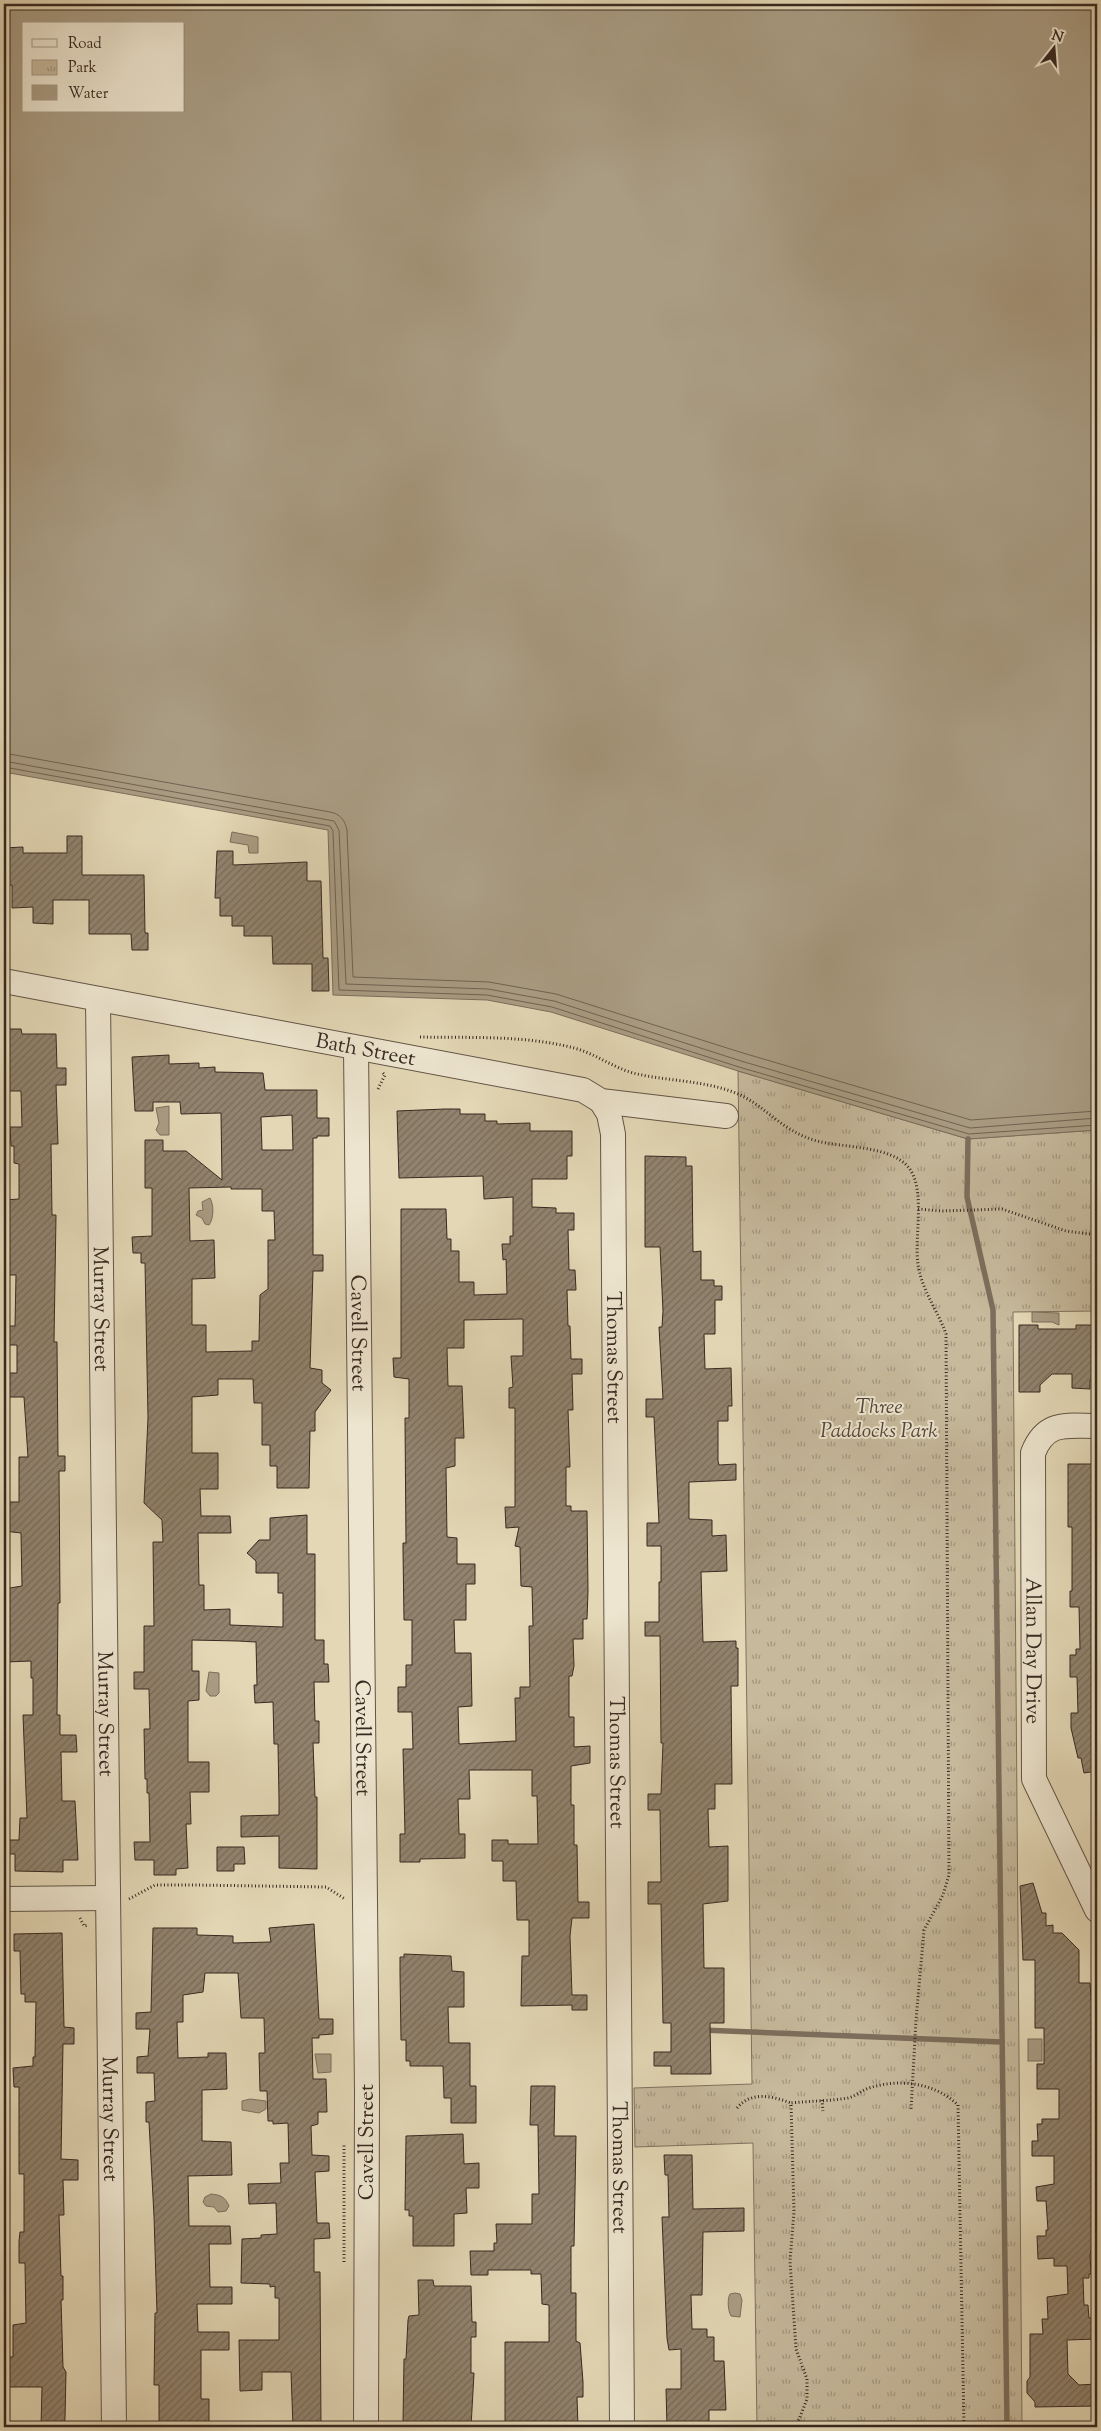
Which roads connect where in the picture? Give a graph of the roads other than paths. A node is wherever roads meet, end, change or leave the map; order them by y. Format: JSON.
{"nodes":[{"id":1,"x":4,"y":981,"type":"edge"},
{"id":2,"x":98,"y":999,"type":"junction"},
{"id":3,"x":356,"y":1048,"type":"junction"},
{"id":4,"x":601,"y":1101,"type":"junction"},
{"id":5,"x":726,"y":1116,"type":"dead end"},
{"id":6,"x":1097,"y":1426,"type":"edge"},
{"id":7,"x":4,"y":1899,"type":"edge"},
{"id":8,"x":117,"y":1900,"type":"junction"},
{"id":9,"x":1097,"y":1910,"type":"edge"},
{"id":10,"x":114,"y":2427,"type":"edge"},
{"id":11,"x":366,"y":2427,"type":"edge"},
{"id":12,"x":622,"y":2427,"type":"edge"}],
"edges":[{"from":1,"to":2,"type":"street","name":"Bath Street"},
{"from":2,"to":3,"type":"street","name":"Bath Street"},
{"from":2,"to":8,"type":"street","name":"Murray Street"},
{"from":3,"to":4,"type":"street","name":"Bath Street"},
{"from":3,"to":11,"type":"street","name":"Cavell Street"},
{"from":4,"to":5,"type":"street","name":"Bath Street"},
{"from":4,"to":12,"type":"street","name":"Thomas Street"},
{"from":6,"to":9,"type":"street","name":"Allan Day Drive"},
{"from":7,"to":8,"type":"street"},
{"from":8,"to":10,"type":"street","name":"Murray Street"}]}
